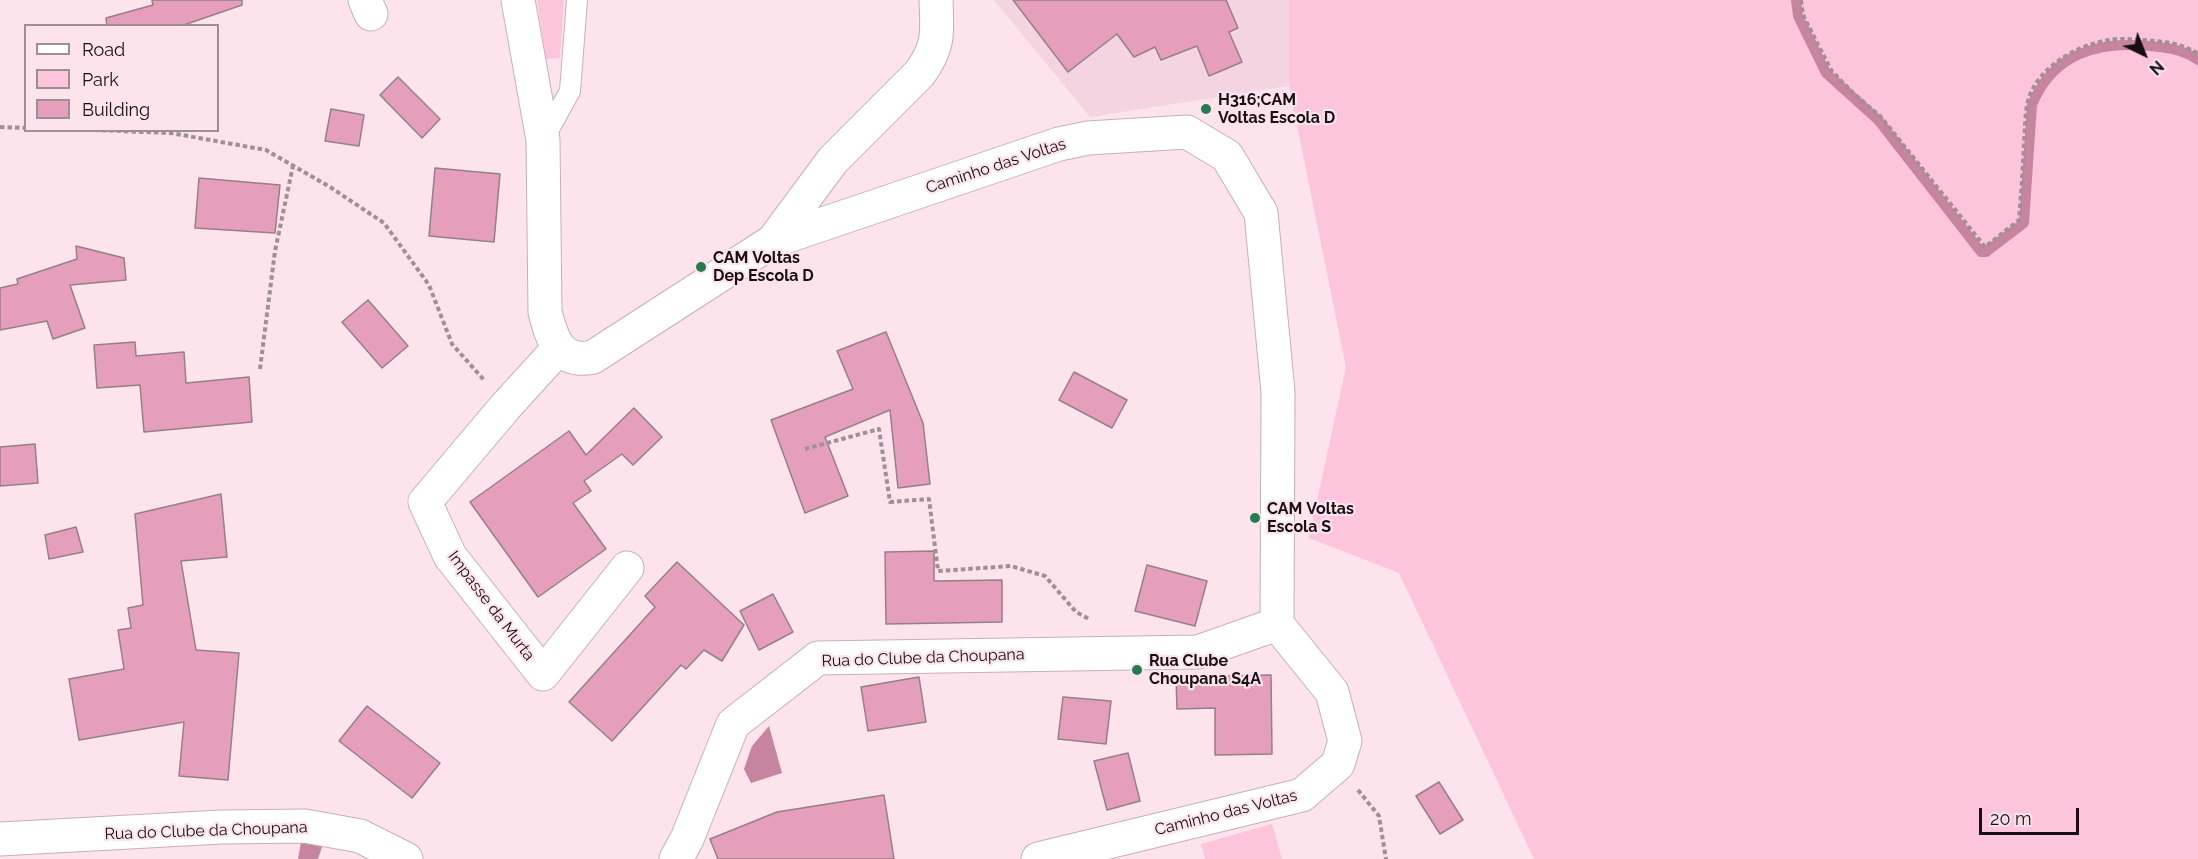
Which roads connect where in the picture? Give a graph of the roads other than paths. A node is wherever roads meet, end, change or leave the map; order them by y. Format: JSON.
{"nodes":[{"id":1,"x":518,"y":0,"type":"edge"},
{"id":2,"x":577,"y":0,"type":"edge"},
{"id":3,"x":936,"y":0,"type":"edge"},
{"id":4,"x":543,"y":140,"type":"junction"},
{"id":5,"x":773,"y":241,"type":"junction"},
{"id":6,"x":558,"y":349,"type":"junction"},
{"id":7,"x":627,"y":568,"type":"dead end"},
{"id":8,"x":1277,"y":624,"type":"junction"},
{"id":9,"x":0,"y":839,"type":"edge"},
{"id":10,"x":406,"y":859,"type":"edge"},
{"id":11,"x":676,"y":859,"type":"edge"},
{"id":12,"x":1038,"y":859,"type":"edge"}],
"edges":[{"from":1,"to":4,"type":"street"},
{"from":2,"to":4,"type":"lane"},
{"from":3,"to":5,"type":"street"},
{"from":4,"to":6,"type":"street"},
{"from":5,"to":6,"type":"street","name":"Caminho das Voltas"},
{"from":5,"to":8,"type":"street","name":"Caminho das Voltas"},
{"from":6,"to":7,"type":"street","name":"Impasse da Murta"},
{"from":8,"to":11,"type":"street","name":"Rua do Clube da Choupana"},
{"from":8,"to":12,"type":"street","name":"Caminho das Voltas"},
{"from":9,"to":10,"type":"street","name":"Rua do Clube da Choupana"}]}
